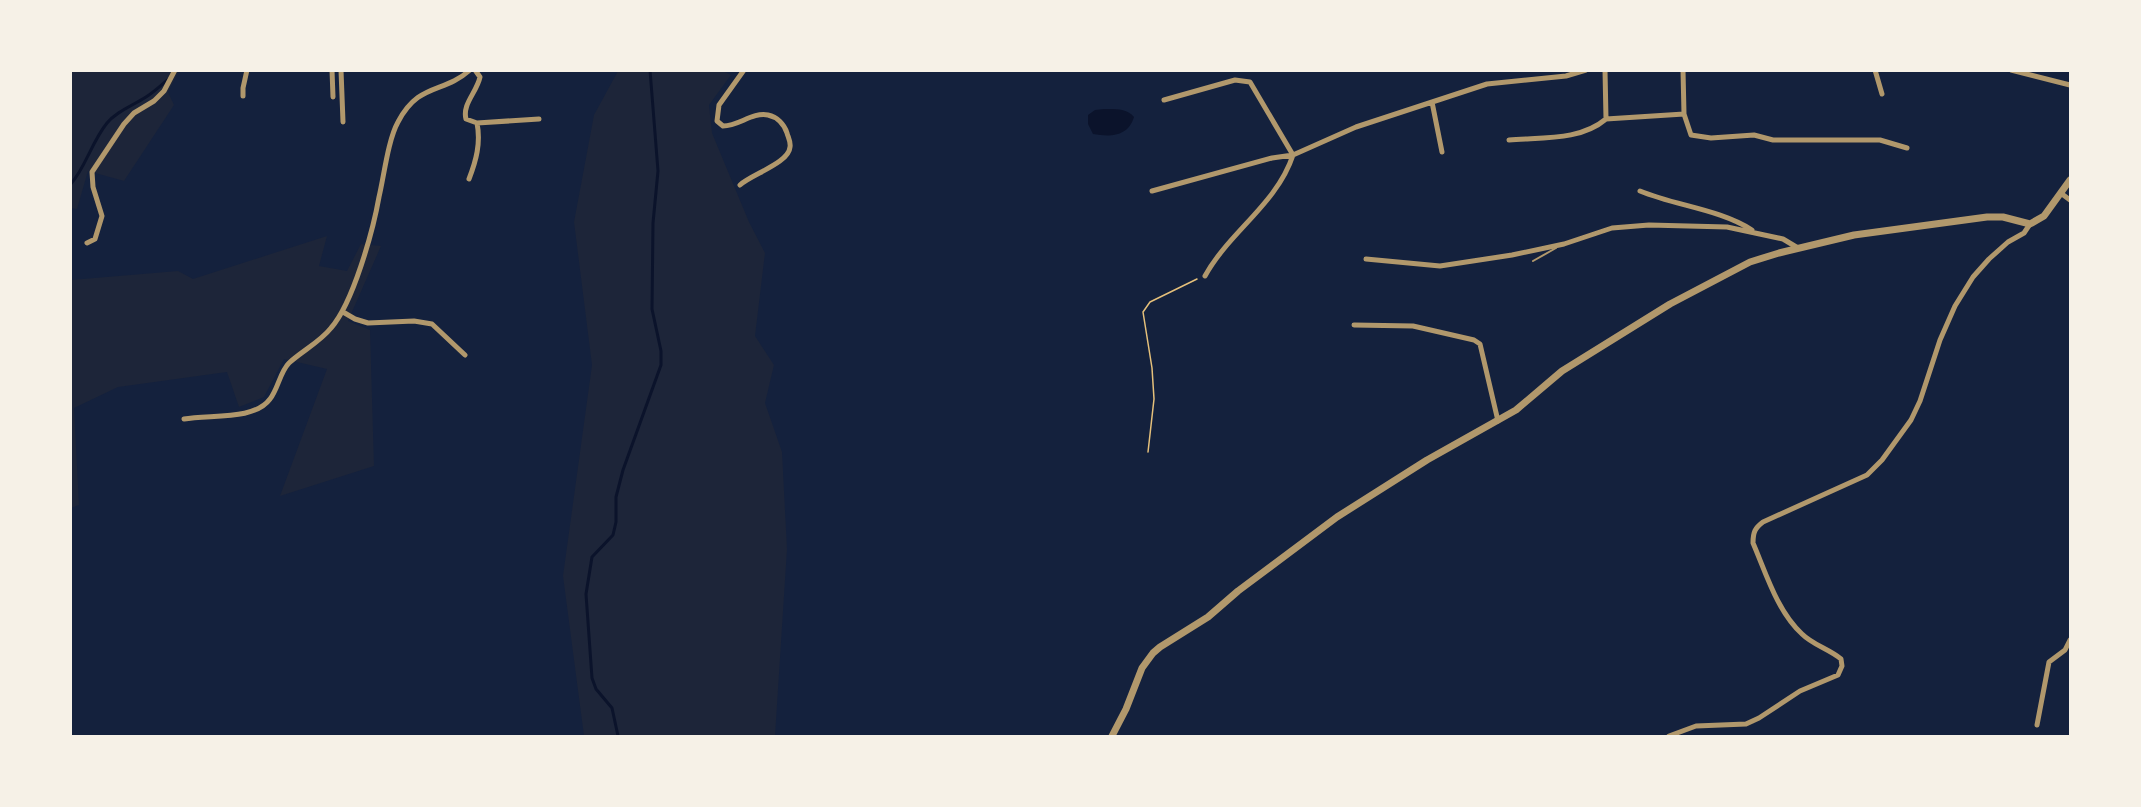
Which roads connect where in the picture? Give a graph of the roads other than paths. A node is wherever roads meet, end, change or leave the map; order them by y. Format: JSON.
{"nodes":[{"id":1,"x":175,"y":70,"type":"edge"},
{"id":2,"x":247,"y":70,"type":"edge"},
{"id":3,"x":332,"y":70,"type":"edge"},
{"id":4,"x":341,"y":70,"type":"edge"},
{"id":5,"x":470,"y":70,"type":"edge"},
{"id":6,"x":475,"y":70,"type":"edge"},
{"id":7,"x":744,"y":70,"type":"edge"},
{"id":8,"x":1586,"y":70,"type":"edge"},
{"id":9,"x":1605,"y":70,"type":"edge"},
{"id":10,"x":1683,"y":70,"type":"edge"},
{"id":11,"x":1875,"y":70,"type":"edge"},
{"id":12,"x":2011,"y":70,"type":"edge"},
{"id":13,"x":2070,"y":85,"type":"edge"},
{"id":14,"x":1882,"y":94,"type":"dead end"},
{"id":15,"x":243,"y":96,"type":"dead end"},
{"id":16,"x":333,"y":97,"type":"dead end"},
{"id":17,"x":1164,"y":100,"type":"dead end"},
{"id":18,"x":1432,"y":102,"type":"junction"},
{"id":19,"x":1684,"y":114,"type":"junction"},
{"id":20,"x":538,"y":119,"type":"dead end"},
{"id":21,"x":1606,"y":119,"type":"junction"},
{"id":22,"x":343,"y":122,"type":"dead end"},
{"id":23,"x":477,"y":123,"type":"junction"},
{"id":24,"x":1509,"y":140,"type":"dead end"},
{"id":25,"x":1907,"y":148,"type":"dead end"},
{"id":26,"x":1442,"y":152,"type":"dead end"},
{"id":27,"x":1293,"y":155,"type":"junction"},
{"id":28,"x":469,"y":179,"type":"dead end"},
{"id":29,"x":2070,"y":180,"type":"edge"},
{"id":30,"x":740,"y":185,"type":"dead end"},
{"id":31,"x":1152,"y":191,"type":"dead end"},
{"id":32,"x":1640,"y":191,"type":"dead end"},
{"id":33,"x":2062,"y":194,"type":"junction"},
{"id":34,"x":2070,"y":200,"type":"edge"},
{"id":35,"x":2030,"y":224,"type":"junction"},
{"id":36,"x":1756,"y":232,"type":"junction"},
{"id":37,"x":87,"y":243,"type":"dead end"},
{"id":38,"x":1564,"y":244,"type":"junction"},
{"id":39,"x":1798,"y":248,"type":"junction"},
{"id":40,"x":1366,"y":259,"type":"dead end"},
{"id":41,"x":1533,"y":261,"type":"dead end"},
{"id":42,"x":1205,"y":276,"type":"road end"},
{"id":43,"x":343,"y":312,"type":"junction"},
{"id":44,"x":1354,"y":325,"type":"dead end"},
{"id":45,"x":465,"y":355,"type":"dead end"},
{"id":46,"x":184,"y":418,"type":"dead end"},
{"id":47,"x":1498,"y":421,"type":"junction"},
{"id":48,"x":2070,"y":640,"type":"edge"},
{"id":49,"x":2037,"y":725,"type":"dead end"},
{"id":50,"x":1112,"y":736,"type":"edge"},
{"id":51,"x":1669,"y":736,"type":"edge"}],
"edges":[{"from":1,"to":37,"type":"street"},
{"from":2,"to":15,"type":"street"},
{"from":3,"to":16,"type":"street"},
{"from":4,"to":22,"type":"street"},
{"from":5,"to":43,"type":"street"},
{"from":6,"to":23,"type":"street"},
{"from":7,"to":30,"type":"street"},
{"from":8,"to":18,"type":"street"},
{"from":9,"to":21,"type":"street"},
{"from":10,"to":19,"type":"street"},
{"from":11,"to":14,"type":"street"},
{"from":12,"to":13,"type":"street"},
{"from":17,"to":27,"type":"street"},
{"from":18,"to":26,"type":"street"},
{"from":18,"to":27,"type":"street"},
{"from":19,"to":21,"type":"street"},
{"from":19,"to":25,"type":"street"},
{"from":20,"to":23,"type":"street"},
{"from":21,"to":24,"type":"street"},
{"from":23,"to":28,"type":"street"},
{"from":27,"to":31,"type":"street"},
{"from":27,"to":42,"type":"street"},
{"from":29,"to":33,"type":"street"},
{"from":32,"to":36,"type":"street"},
{"from":33,"to":34,"type":"street"},
{"from":33,"to":35,"type":"street"},
{"from":35,"to":39,"type":"street"},
{"from":35,"to":51,"type":"street"},
{"from":36,"to":38,"type":"street"},
{"from":36,"to":39,"type":"street"},
{"from":38,"to":40,"type":"street"},
{"from":38,"to":41,"type":"lane"},
{"from":39,"to":47,"type":"street"},
{"from":43,"to":45,"type":"street"},
{"from":43,"to":46,"type":"street"},
{"from":44,"to":47,"type":"street"},
{"from":47,"to":50,"type":"street"},
{"from":48,"to":49,"type":"street"}]}
